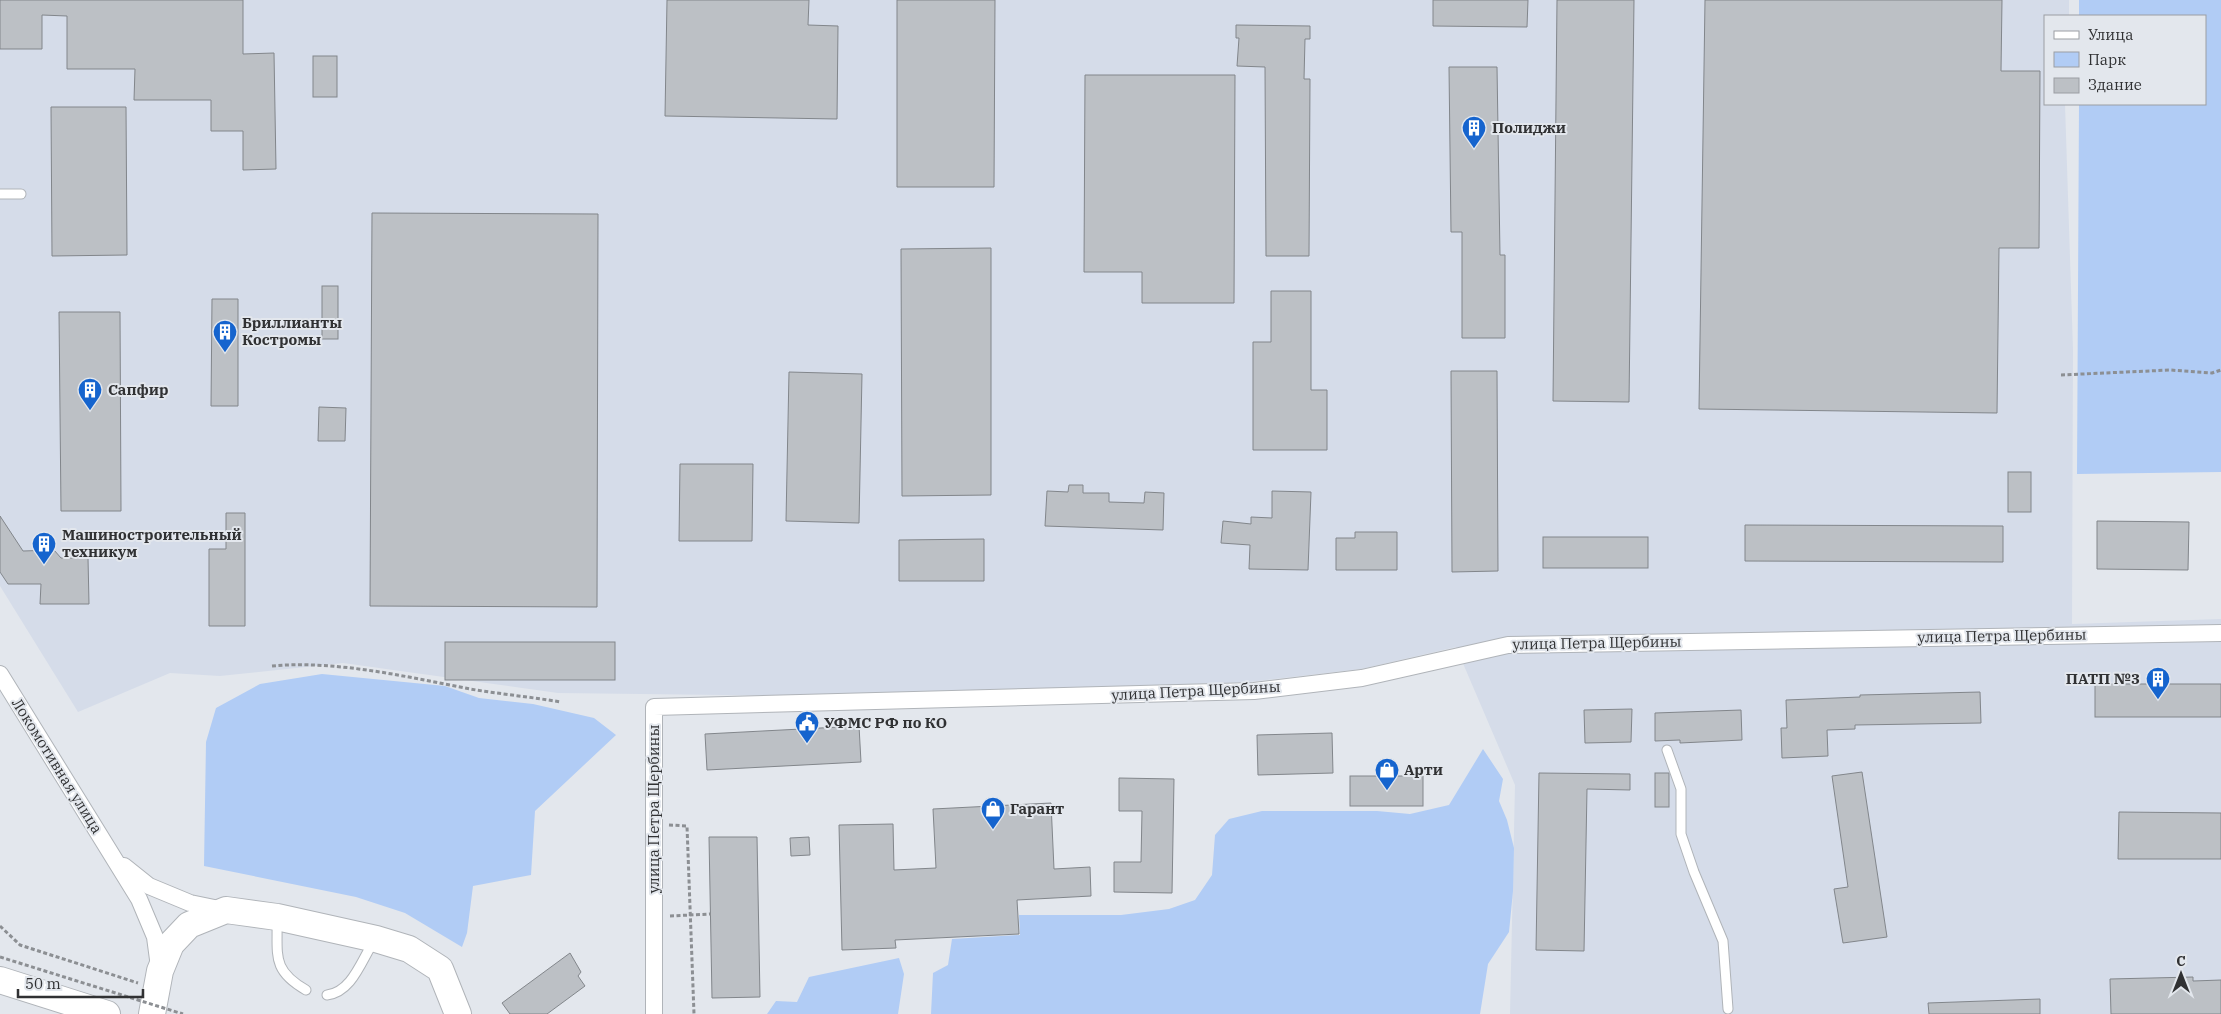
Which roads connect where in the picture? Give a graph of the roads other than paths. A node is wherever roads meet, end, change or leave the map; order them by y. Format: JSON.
{"nodes":[{"id":1,"x":0,"y":194,"type":"edge"},
{"id":2,"x":21,"y":194,"type":"dead end"},
{"id":3,"x":2221,"y":633,"type":"edge"},
{"id":4,"x":0,"y":674,"type":"edge"},
{"id":5,"x":1667,"y":750,"type":"dead end"},
{"id":6,"x":114,"y":858,"type":"junction"},
{"id":7,"x":226,"y":910,"type":"junction"},
{"id":8,"x":277,"y":917,"type":"junction"},
{"id":9,"x":376,"y":939,"type":"junction"},
{"id":10,"x":152,"y":978,"type":"junction"},
{"id":11,"x":0,"y":980,"type":"edge"},
{"id":12,"x":306,"y":990,"type":"dead end"},
{"id":13,"x":327,"y":995,"type":"dead end"},
{"id":14,"x":454,"y":1009,"type":"edge"},
{"id":15,"x":1728,"y":1009,"type":"dead end"},
{"id":16,"x":107,"y":1014,"type":"edge"},
{"id":17,"x":152,"y":1014,"type":"edge"},
{"id":18,"x":654,"y":1014,"type":"edge"}],
"edges":[{"from":1,"to":2,"type":"lane"},
{"from":3,"to":18,"type":"street","name":"улица Петра Щербины"},
{"from":4,"to":6,"type":"street","name":"Локомотивная улица"},
{"from":5,"to":15,"type":"lane"},
{"from":6,"to":7,"type":"street"},
{"from":6,"to":10,"type":"street","name":"Локомотивная улица"},
{"from":7,"to":8,"type":"main road"},
{"from":7,"to":10,"type":"main road"},
{"from":8,"to":9,"type":"main road"},
{"from":8,"to":12,"type":"lane"},
{"from":9,"to":13,"type":"lane"},
{"from":9,"to":14,"type":"main road"},
{"from":10,"to":17,"type":"main road"},
{"from":11,"to":16,"type":"main road"}]}
